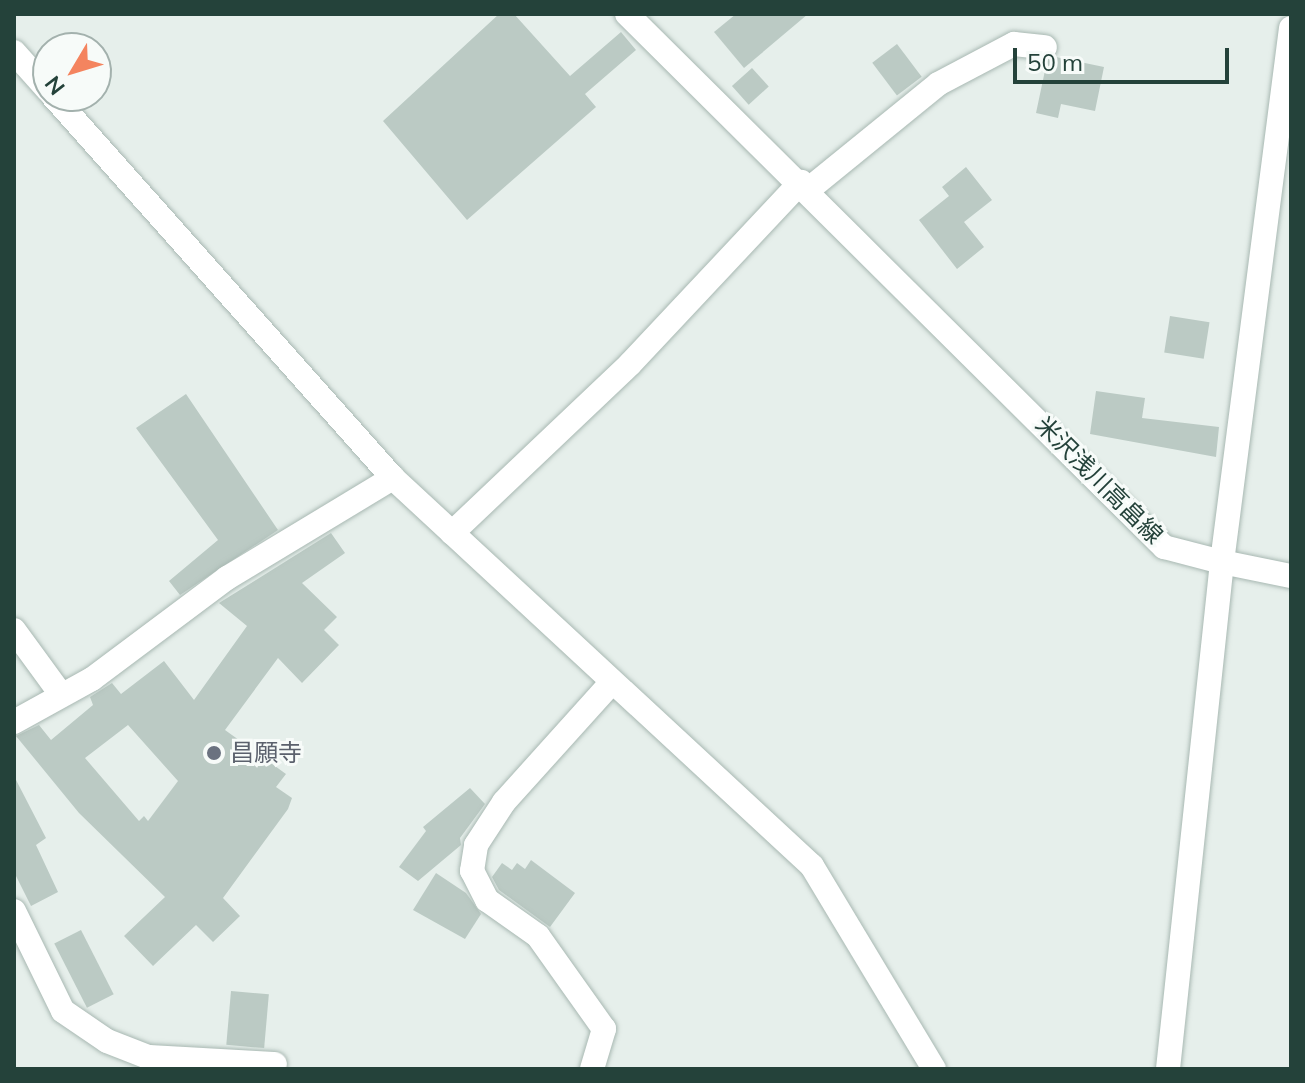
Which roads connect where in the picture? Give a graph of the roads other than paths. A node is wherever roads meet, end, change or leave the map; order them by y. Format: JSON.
{"nodes":[{"id":1,"x":627,"y":14,"type":"edge"},
{"id":2,"x":1291,"y":28,"type":"edge"},
{"id":3,"x":1045,"y":47,"type":"dead end"},
{"id":4,"x":14,"y":52,"type":"edge"},
{"id":5,"x":1289,"y":64,"type":"edge"},
{"id":6,"x":32,"y":72,"type":"edge"},
{"id":7,"x":67,"y":112,"type":"edge"},
{"id":8,"x":805,"y":185,"type":"junction"},
{"id":9,"x":393,"y":478,"type":"junction"},
{"id":10,"x":452,"y":533,"type":"junction"},
{"id":11,"x":1222,"y":562,"type":"junction"},
{"id":12,"x":1291,"y":576,"type":"edge"},
{"id":13,"x":14,"y":630,"type":"edge"},
{"id":14,"x":612,"y":682,"type":"junction"},
{"id":15,"x":60,"y":693,"type":"junction"},
{"id":16,"x":14,"y":722,"type":"edge"},
{"id":17,"x":14,"y":911,"type":"edge"},
{"id":18,"x":275,"y":1064,"type":"dead end"},
{"id":19,"x":592,"y":1069,"type":"edge"},
{"id":20,"x":934,"y":1069,"type":"edge"},
{"id":21,"x":1168,"y":1069,"type":"edge"}],
"edges":[{"from":1,"to":8,"type":"street","name":"米沢浅川高畠線"},
{"from":2,"to":5,"type":"street"},
{"from":3,"to":8,"type":"street"},
{"from":4,"to":6,"type":"street"},
{"from":5,"to":11,"type":"street"},
{"from":7,"to":9,"type":"street"},
{"from":8,"to":10,"type":"street"},
{"from":8,"to":11,"type":"street","name":"米沢浅川高畠線"},
{"from":9,"to":10,"type":"street"},
{"from":9,"to":15,"type":"street"},
{"from":10,"to":14,"type":"street"},
{"from":11,"to":12,"type":"street","name":"米沢浅川高畠線"},
{"from":11,"to":21,"type":"street"},
{"from":13,"to":15,"type":"street"},
{"from":14,"to":19,"type":"street"},
{"from":14,"to":20,"type":"street"},
{"from":15,"to":16,"type":"street"},
{"from":17,"to":18,"type":"street"}]}
